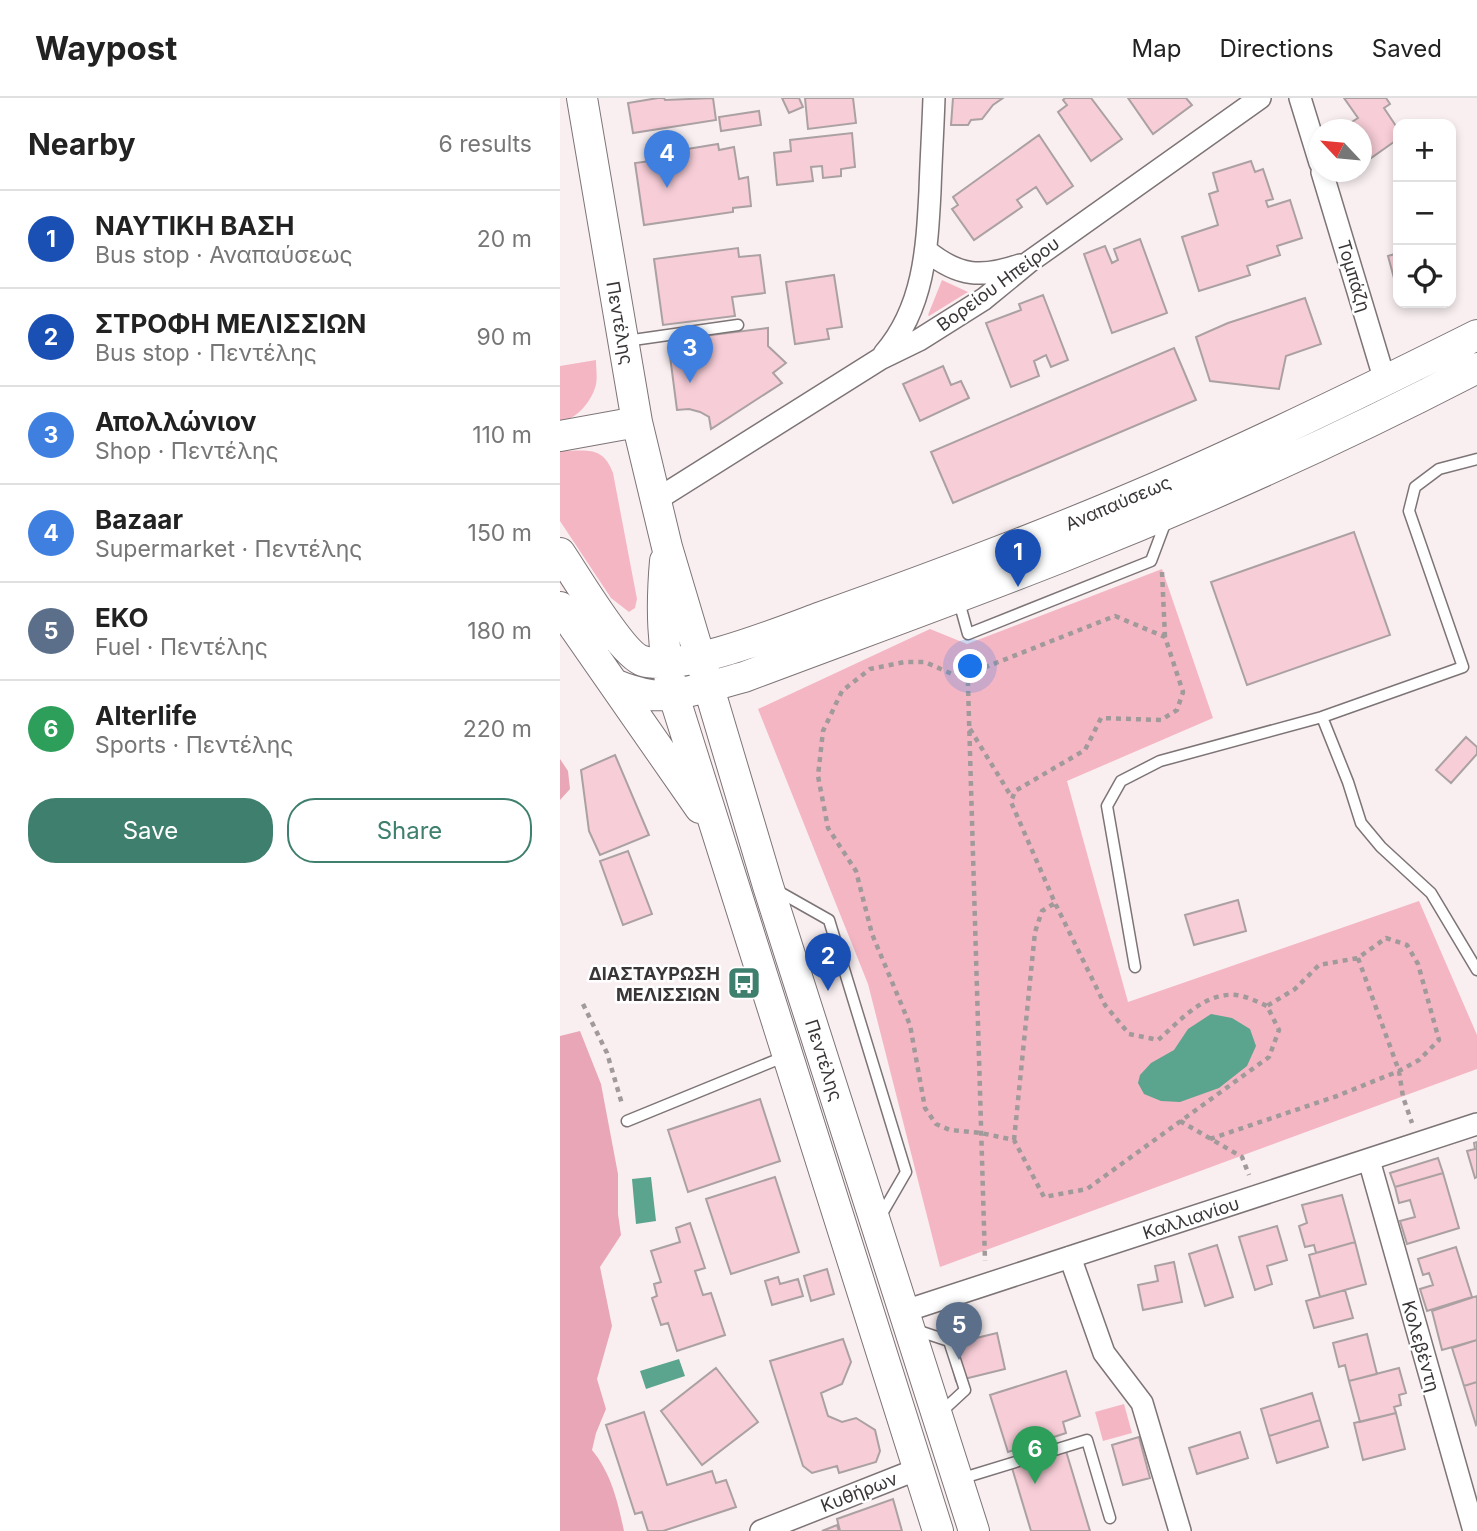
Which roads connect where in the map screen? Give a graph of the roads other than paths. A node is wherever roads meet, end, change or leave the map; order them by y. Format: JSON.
{"nodes":[{"id":1,"x":582,"y":98,"type":"edge"},
{"id":2,"x":934,"y":98,"type":"edge"},
{"id":3,"x":1260,"y":98,"type":"edge"},
{"id":4,"x":1300,"y":98,"type":"edge"},
{"id":5,"x":1309,"y":127,"type":"edge"},
{"id":6,"x":1325,"y":182,"type":"edge"},
{"id":7,"x":927,"y":251,"type":"junction"},
{"id":8,"x":1029,"y":261,"type":"junction"},
{"id":9,"x":738,"y":325,"type":"dead end"},
{"id":10,"x":1477,"y":335,"type":"edge"},
{"id":11,"x":624,"y":341,"type":"junction"},
{"id":12,"x":880,"y":359,"type":"junction"},
{"id":13,"x":1477,"y":368,"type":"edge"},
{"id":14,"x":1385,"y":381,"type":"junction"},
{"id":15,"x":637,"y":422,"type":"junction"},
{"id":16,"x":560,"y":436,"type":"edge"},
{"id":17,"x":1477,"y":459,"type":"edge"},
{"id":18,"x":656,"y":500,"type":"junction"},
{"id":19,"x":1169,"y":513,"type":"junction"},
{"id":20,"x":667,"y":547,"type":"junction"},
{"id":21,"x":560,"y":553,"type":"edge"},
{"id":22,"x":957,"y":596,"type":"junction"},
{"id":23,"x":560,"y":607,"type":"edge"},
{"id":24,"x":699,"y":658,"type":"junction"},
{"id":25,"x":665,"y":662,"type":"junction"},
{"id":26,"x":614,"y":684,"type":"junction"},
{"id":27,"x":708,"y":687,"type":"junction"},
{"id":28,"x":673,"y":693,"type":"junction"},
{"id":29,"x":1322,"y":717,"type":"junction"},
{"id":30,"x":719,"y":837,"type":"junction"},
{"id":31,"x":768,"y":886,"type":"junction"},
{"id":32,"x":1135,"y":967,"type":"dead end"},
{"id":33,"x":1477,"y":970,"type":"edge"},
{"id":34,"x":788,"y":1055,"type":"junction"},
{"id":35,"x":627,"y":1122,"type":"road end"},
{"id":36,"x":1477,"y":1124,"type":"edge"},
{"id":37,"x":1368,"y":1160,"type":"junction"},
{"id":38,"x":876,"y":1224,"type":"junction"},
{"id":39,"x":1070,"y":1257,"type":"junction"},
{"id":40,"x":908,"y":1320,"type":"junction"},
{"id":41,"x":918,"y":1469,"type":"junction"},
{"id":42,"x":958,"y":1480,"type":"junction"},
{"id":43,"x":1110,"y":1518,"type":"dead end"},
{"id":44,"x":761,"y":1531,"type":"edge"},
{"id":45,"x":938,"y":1531,"type":"edge"},
{"id":46,"x":974,"y":1531,"type":"edge"},
{"id":47,"x":1180,"y":1531,"type":"edge"},
{"id":48,"x":1474,"y":1531,"type":"edge"}],
"edges":[{"from":1,"to":11,"type":"main road","name":"Πεντέλης"},
{"from":2,"to":7,"type":"street"},
{"from":3,"to":8,"type":"street","name":"Βορείου Ηπείρου"},
{"from":4,"to":5,"type":"street"},
{"from":6,"to":14,"type":"street","name":"Τομπάζη"},
{"from":7,"to":8,"type":"street"},
{"from":7,"to":12,"type":"street"},
{"from":8,"to":12,"type":"street","name":"Βορείου Ηπείρου"},
{"from":9,"to":11,"type":"lane"},
{"from":10,"to":14,"type":"main road","name":"Αναπαύσεως"},
{"from":11,"to":15,"type":"main road","name":"Πεντέλης"},
{"from":12,"to":18,"type":"street","name":"Βορείου Ηπείρου"},
{"from":13,"to":19,"type":"main road","name":"Αναπαύσεως"},
{"from":14,"to":24,"type":"main road","name":"Αναπαύσεως"},
{"from":15,"to":16,"type":"main road"},
{"from":15,"to":18,"type":"main road","name":"Πεντέλης"},
{"from":17,"to":29,"type":"lane"},
{"from":18,"to":20,"type":"main road","name":"Πεντέλης"},
{"from":19,"to":22,"type":"main road","name":"Αναπαύσεως"},
{"from":19,"to":22,"type":"lane"},
{"from":20,"to":24,"type":"main road","name":"Πεντέλης"},
{"from":20,"to":25,"type":"main road","name":"Πεντέλης"},
{"from":21,"to":25,"type":"main road"},
{"from":22,"to":27,"type":"main road","name":"Αναπαύσεως"},
{"from":23,"to":26,"type":"main road"},
{"from":24,"to":25,"type":"main road","name":"Αναπαύσεως"},
{"from":24,"to":27,"type":"main road","name":"Πεντέλης"},
{"from":25,"to":28,"type":"main road","name":"Πεντέλης"},
{"from":26,"to":28,"type":"main road","name":"Αναπαύσεως"},
{"from":26,"to":30,"type":"main road"},
{"from":27,"to":28,"type":"main road","name":"Αναπαύσεως"},
{"from":27,"to":31,"type":"main road","name":"Πεντέλης"},
{"from":28,"to":30,"type":"main road","name":"Πεντέλης"},
{"from":29,"to":32,"type":"lane"},
{"from":29,"to":33,"type":"lane"},
{"from":30,"to":34,"type":"main road","name":"Πεντέλης"},
{"from":31,"to":38,"type":"main road","name":"Πεντέλης"},
{"from":31,"to":38,"type":"lane"},
{"from":34,"to":35,"type":"lane"},
{"from":34,"to":41,"type":"main road","name":"Πεντέλης"},
{"from":36,"to":37,"type":"street","name":"Καλλιανίου"},
{"from":37,"to":39,"type":"street","name":"Καλλιανίου"},
{"from":37,"to":48,"type":"street","name":"Κολεβέντη"},
{"from":38,"to":40,"type":"main road","name":"Πεντέλης"},
{"from":39,"to":40,"type":"street","name":"Καλλιανίου"},
{"from":39,"to":47,"type":"street"},
{"from":40,"to":42,"type":"main road","name":"Πεντέλης"},
{"from":41,"to":44,"type":"street","name":"Κυθήρων"},
{"from":41,"to":45,"type":"main road","name":"Πεντέλης"},
{"from":42,"to":43,"type":"lane"},
{"from":42,"to":46,"type":"main road","name":"Πεντέλης"}]}
